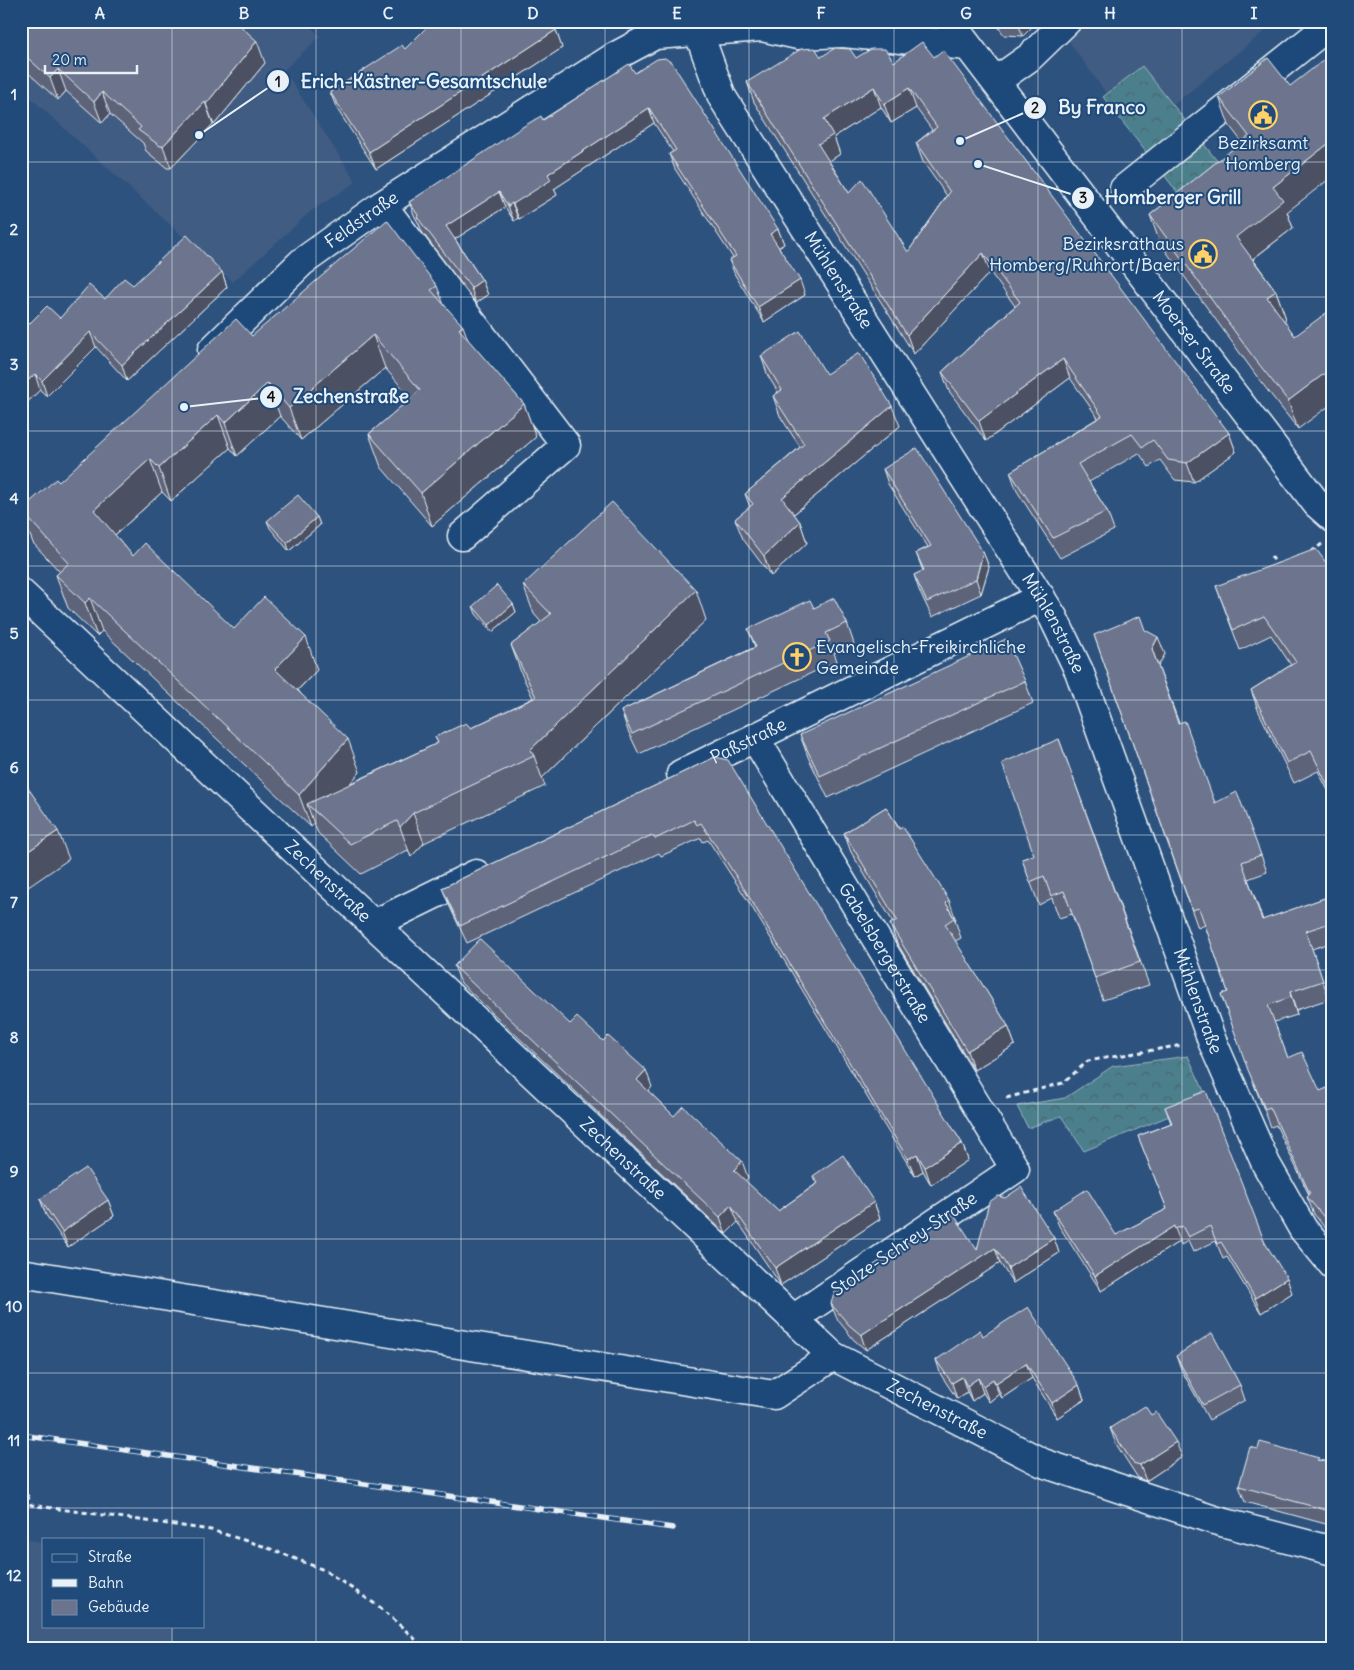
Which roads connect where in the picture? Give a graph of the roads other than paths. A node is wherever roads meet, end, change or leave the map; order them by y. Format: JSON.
{"nodes":[{"id":1,"x":949,"y":21,"type":"edge"},
{"id":2,"x":1067,"y":21,"type":"edge"},
{"id":3,"x":1333,"y":22,"type":"edge"},
{"id":4,"x":768,"y":24,"type":"edge"},
{"id":5,"x":695,"y":26,"type":"edge"},
{"id":6,"x":851,"y":27,"type":"edge"},
{"id":7,"x":967,"y":46,"type":"junction"},
{"id":8,"x":996,"y":81,"type":"junction"},
{"id":9,"x":1124,"y":189,"type":"dead end"},
{"id":10,"x":382,"y":205,"type":"junction"},
{"id":11,"x":191,"y":370,"type":"edge"},
{"id":12,"x":1329,"y":530,"type":"edge"},
{"id":13,"x":462,"y":536,"type":"dead end"},
{"id":14,"x":21,"y":593,"type":"edge"},
{"id":15,"x":1041,"y":597,"type":"junction"},
{"id":16,"x":755,"y":738,"type":"junction"},
{"id":17,"x":657,"y":785,"type":"edge"},
{"id":18,"x":498,"y":863,"type":"edge"},
{"id":19,"x":374,"y":924,"type":"junction"},
{"id":20,"x":1015,"y":1169,"type":"joint"},
{"id":21,"x":1333,"y":1265,"type":"edge"},
{"id":22,"x":21,"y":1274,"type":"edge"},
{"id":23,"x":793,"y":1319,"type":"junction"},
{"id":24,"x":832,"y":1356,"type":"junction"},
{"id":25,"x":1333,"y":1551,"type":"edge"}],
"edges":[{"from":1,"to":7,"type":"street","name":"Moerser Straße"},
{"from":2,"to":8,"type":"street"},
{"from":3,"to":9,"type":"street"},
{"from":4,"to":5,"type":"street","name":"Feldstraße"},
{"from":4,"to":6,"type":"street","name":"Feldstraße"},
{"from":5,"to":10,"type":"street","name":"Feldstraße"},
{"from":5,"to":15,"type":"street","name":"Mühlenstraße"},
{"from":6,"to":7,"type":"street","name":"Feldstraße"},
{"from":7,"to":8,"type":"street","name":"Moerser Straße"},
{"from":8,"to":12,"type":"street","name":"Moerser Straße"},
{"from":10,"to":11,"type":"street","name":"Feldstraße"},
{"from":10,"to":13,"type":"street"},
{"from":14,"to":19,"type":"street","name":"Zechenstraße"},
{"from":15,"to":16,"type":"street","name":"Paßstraße"},
{"from":15,"to":21,"type":"street","name":"Mühlenstraße"},
{"from":16,"to":17,"type":"street","name":"Paßstraße"},
{"from":16,"to":20,"type":"street","name":"Gabelsbergerstraße"},
{"from":18,"to":19,"type":"street"},
{"from":19,"to":23,"type":"street","name":"Zechenstraße"},
{"from":20,"to":23,"type":"street","name":"Stolze-Schrey-Straße"},
{"from":22,"to":24,"type":"street"},
{"from":23,"to":24,"type":"street","name":"Zechenstraße"},
{"from":24,"to":25,"type":"street","name":"Zechenstraße"}]}
